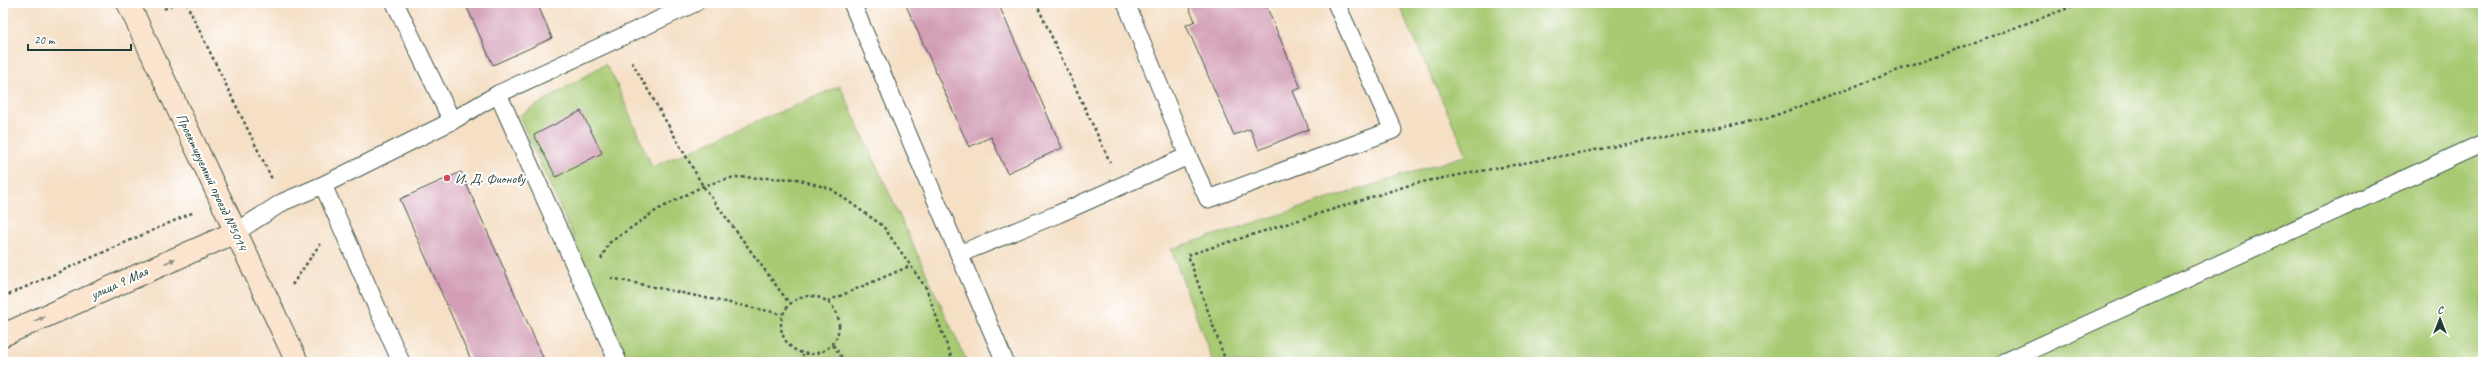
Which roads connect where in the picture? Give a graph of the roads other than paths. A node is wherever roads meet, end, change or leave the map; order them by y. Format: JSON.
{"nodes":[{"id":1,"x":128,"y":3,"type":"edge"},
{"id":2,"x":395,"y":3,"type":"edge"},
{"id":3,"x":695,"y":3,"type":"edge"},
{"id":4,"x":852,"y":3,"type":"edge"},
{"id":5,"x":1126,"y":3,"type":"edge"},
{"id":6,"x":1336,"y":3,"type":"edge"},
{"id":7,"x":498,"y":94,"type":"junction"},
{"id":8,"x":452,"y":121,"type":"junction"},
{"id":9,"x":2483,"y":143,"type":"edge"},
{"id":10,"x":1188,"y":156,"type":"junction"},
{"id":11,"x":324,"y":185,"type":"junction"},
{"id":12,"x":236,"y":232,"type":"junction"},
{"id":13,"x":959,"y":254,"type":"junction"},
{"id":14,"x":3,"y":335,"type":"edge"},
{"id":15,"x":297,"y":362,"type":"edge"},
{"id":16,"x":401,"y":362,"type":"edge"},
{"id":17,"x":618,"y":362,"type":"edge"},
{"id":18,"x":1005,"y":362,"type":"edge"},
{"id":19,"x":2005,"y":362,"type":"edge"}],
"edges":[{"from":1,"to":12,"type":"street","name":"Проектируемый проезд №5014"},
{"from":2,"to":8,"type":"lane"},
{"from":3,"to":7,"type":"lane"},
{"from":4,"to":13,"type":"lane"},
{"from":5,"to":10,"type":"lane"},
{"from":6,"to":10,"type":"lane"},
{"from":7,"to":8,"type":"lane"},
{"from":7,"to":17,"type":"lane"},
{"from":8,"to":11,"type":"lane"},
{"from":9,"to":19,"type":"lane"},
{"from":10,"to":13,"type":"lane"},
{"from":11,"to":12,"type":"lane"},
{"from":11,"to":16,"type":"lane"},
{"from":14,"to":12,"type":"street","name":"улица 9 Мая","one_way":true},
{"from":12,"to":15,"type":"street","name":"Проектируемый проезд №5014"},
{"from":13,"to":18,"type":"lane"}]}
